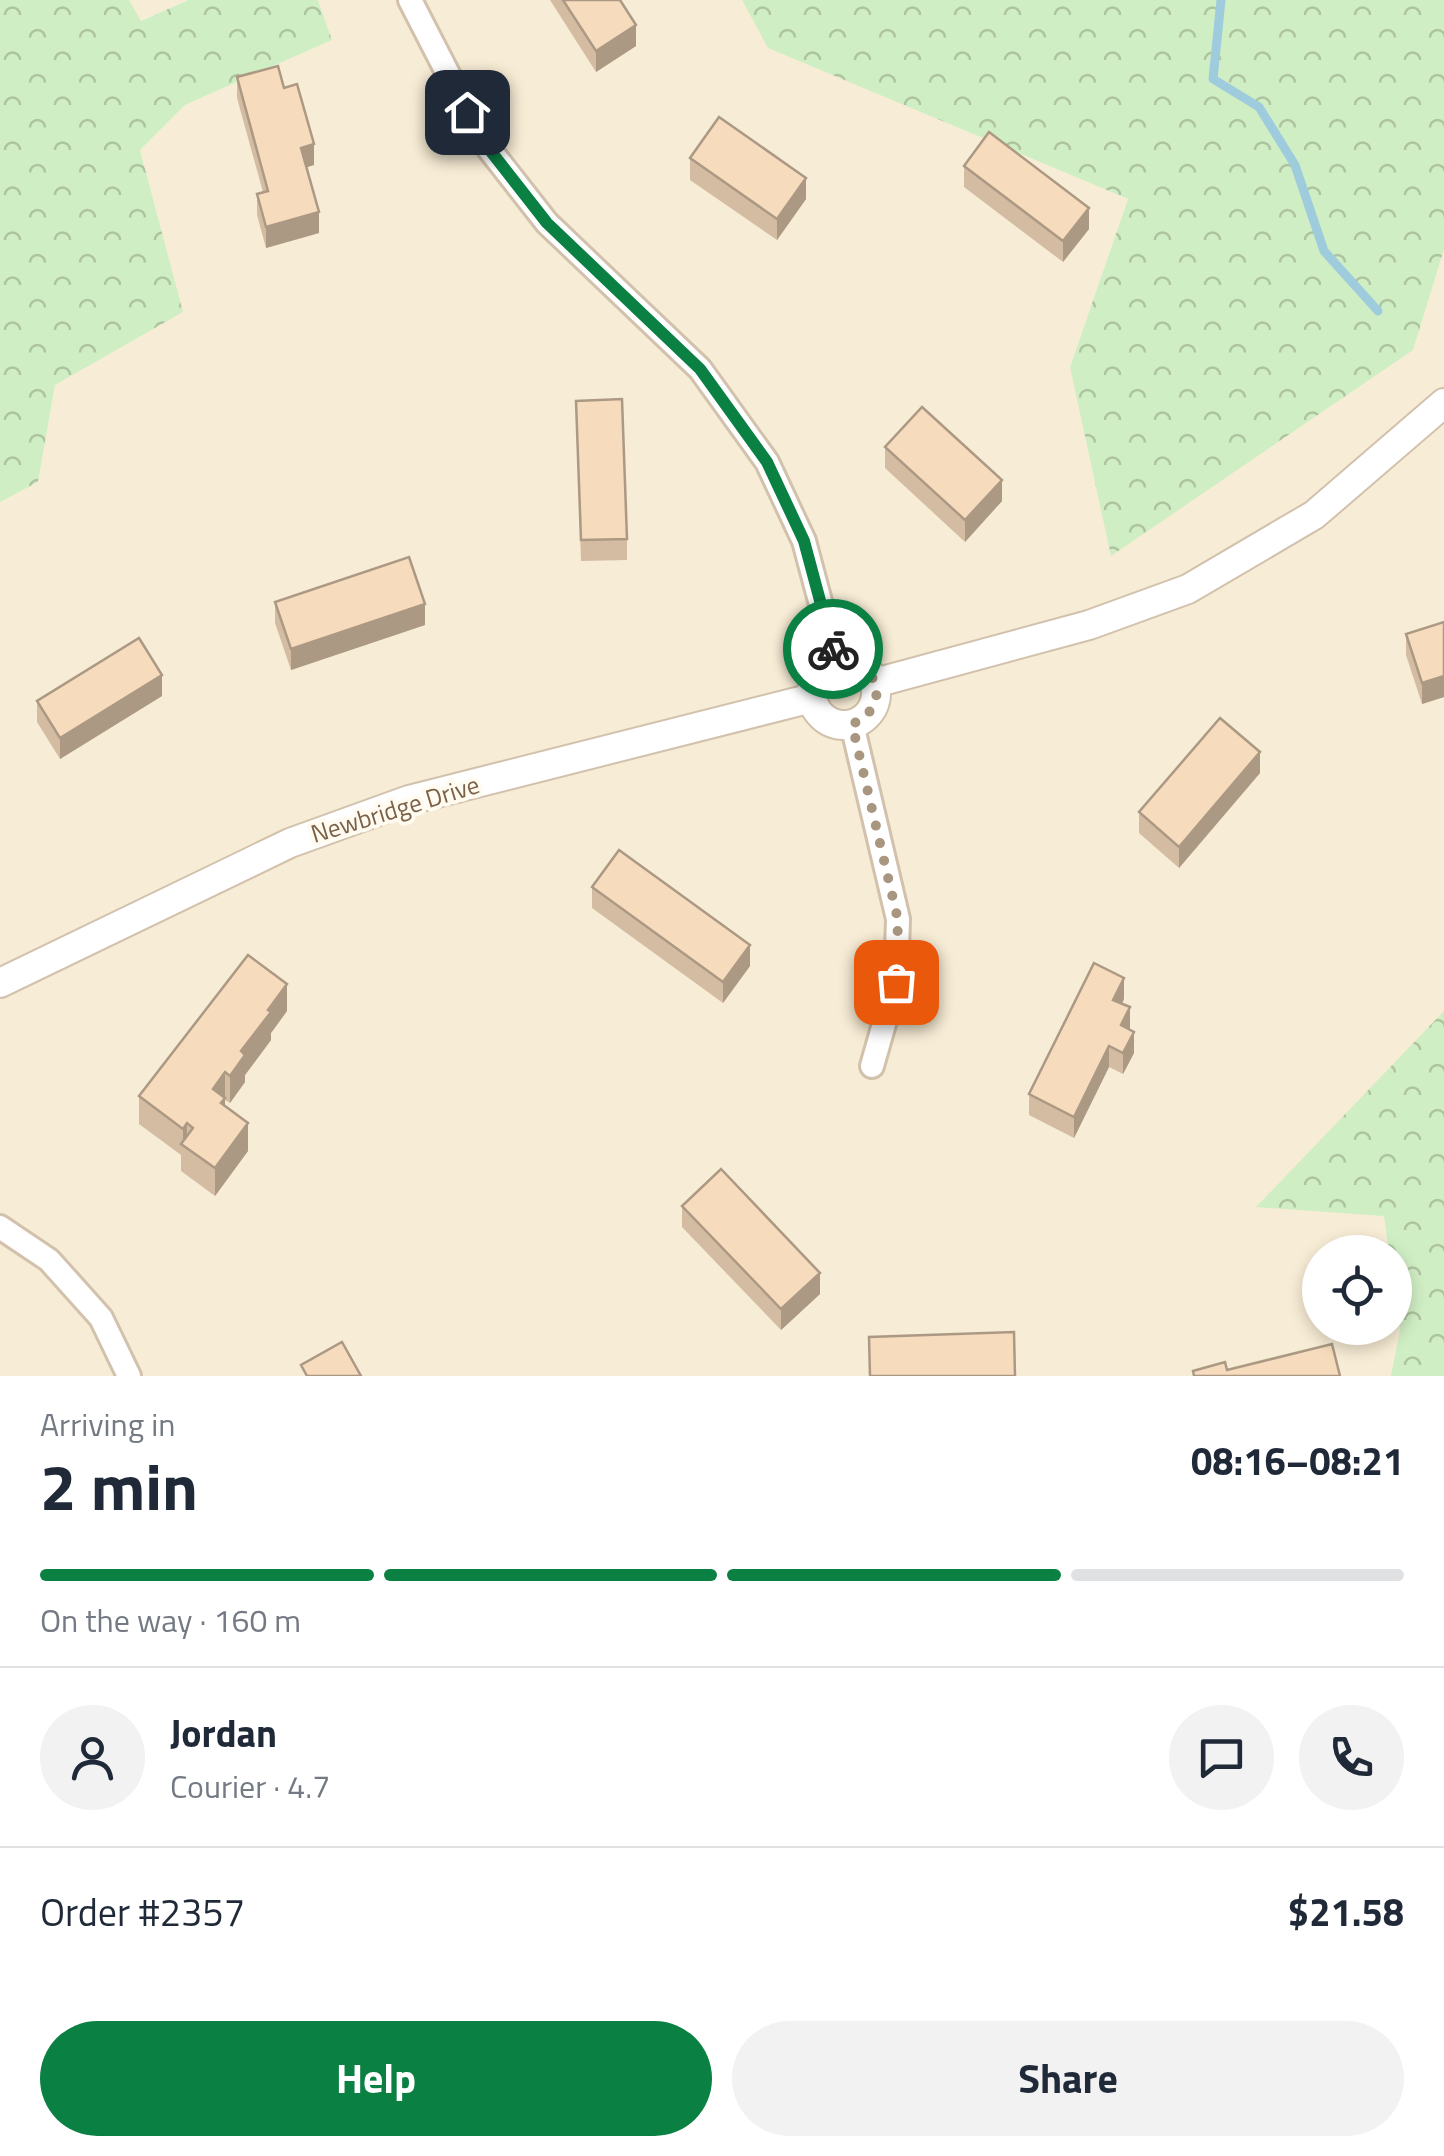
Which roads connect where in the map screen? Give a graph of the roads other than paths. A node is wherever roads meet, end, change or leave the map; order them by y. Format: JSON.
{"nodes":[{"id":1,"x":410,"y":0,"type":"edge"},
{"id":2,"x":1444,"y":403,"type":"edge"},
{"id":3,"x":836,"y":660,"type":"junction"},
{"id":4,"x":875,"y":683,"type":"junction"},
{"id":5,"x":812,"y":698,"type":"junction"},
{"id":6,"x":852,"y":724,"type":"junction"},
{"id":7,"x":0,"y":983,"type":"edge"},
{"id":8,"x":872,"y":1066,"type":"dead end"},
{"id":9,"x":0,"y":1227,"type":"edge"},
{"id":10,"x":129,"y":1376,"type":"edge"}],
"edges":[{"from":1,"to":3,"type":"street"},
{"from":2,"to":4,"type":"street"},
{"from":3,"to":4,"type":"street"},
{"from":3,"to":5,"type":"street"},
{"from":4,"to":6,"type":"street"},
{"from":5,"to":6,"type":"street"},
{"from":5,"to":7,"type":"street","name":"Newbridge Drive"},
{"from":6,"to":8,"type":"street"},
{"from":9,"to":10,"type":"street"}]}
